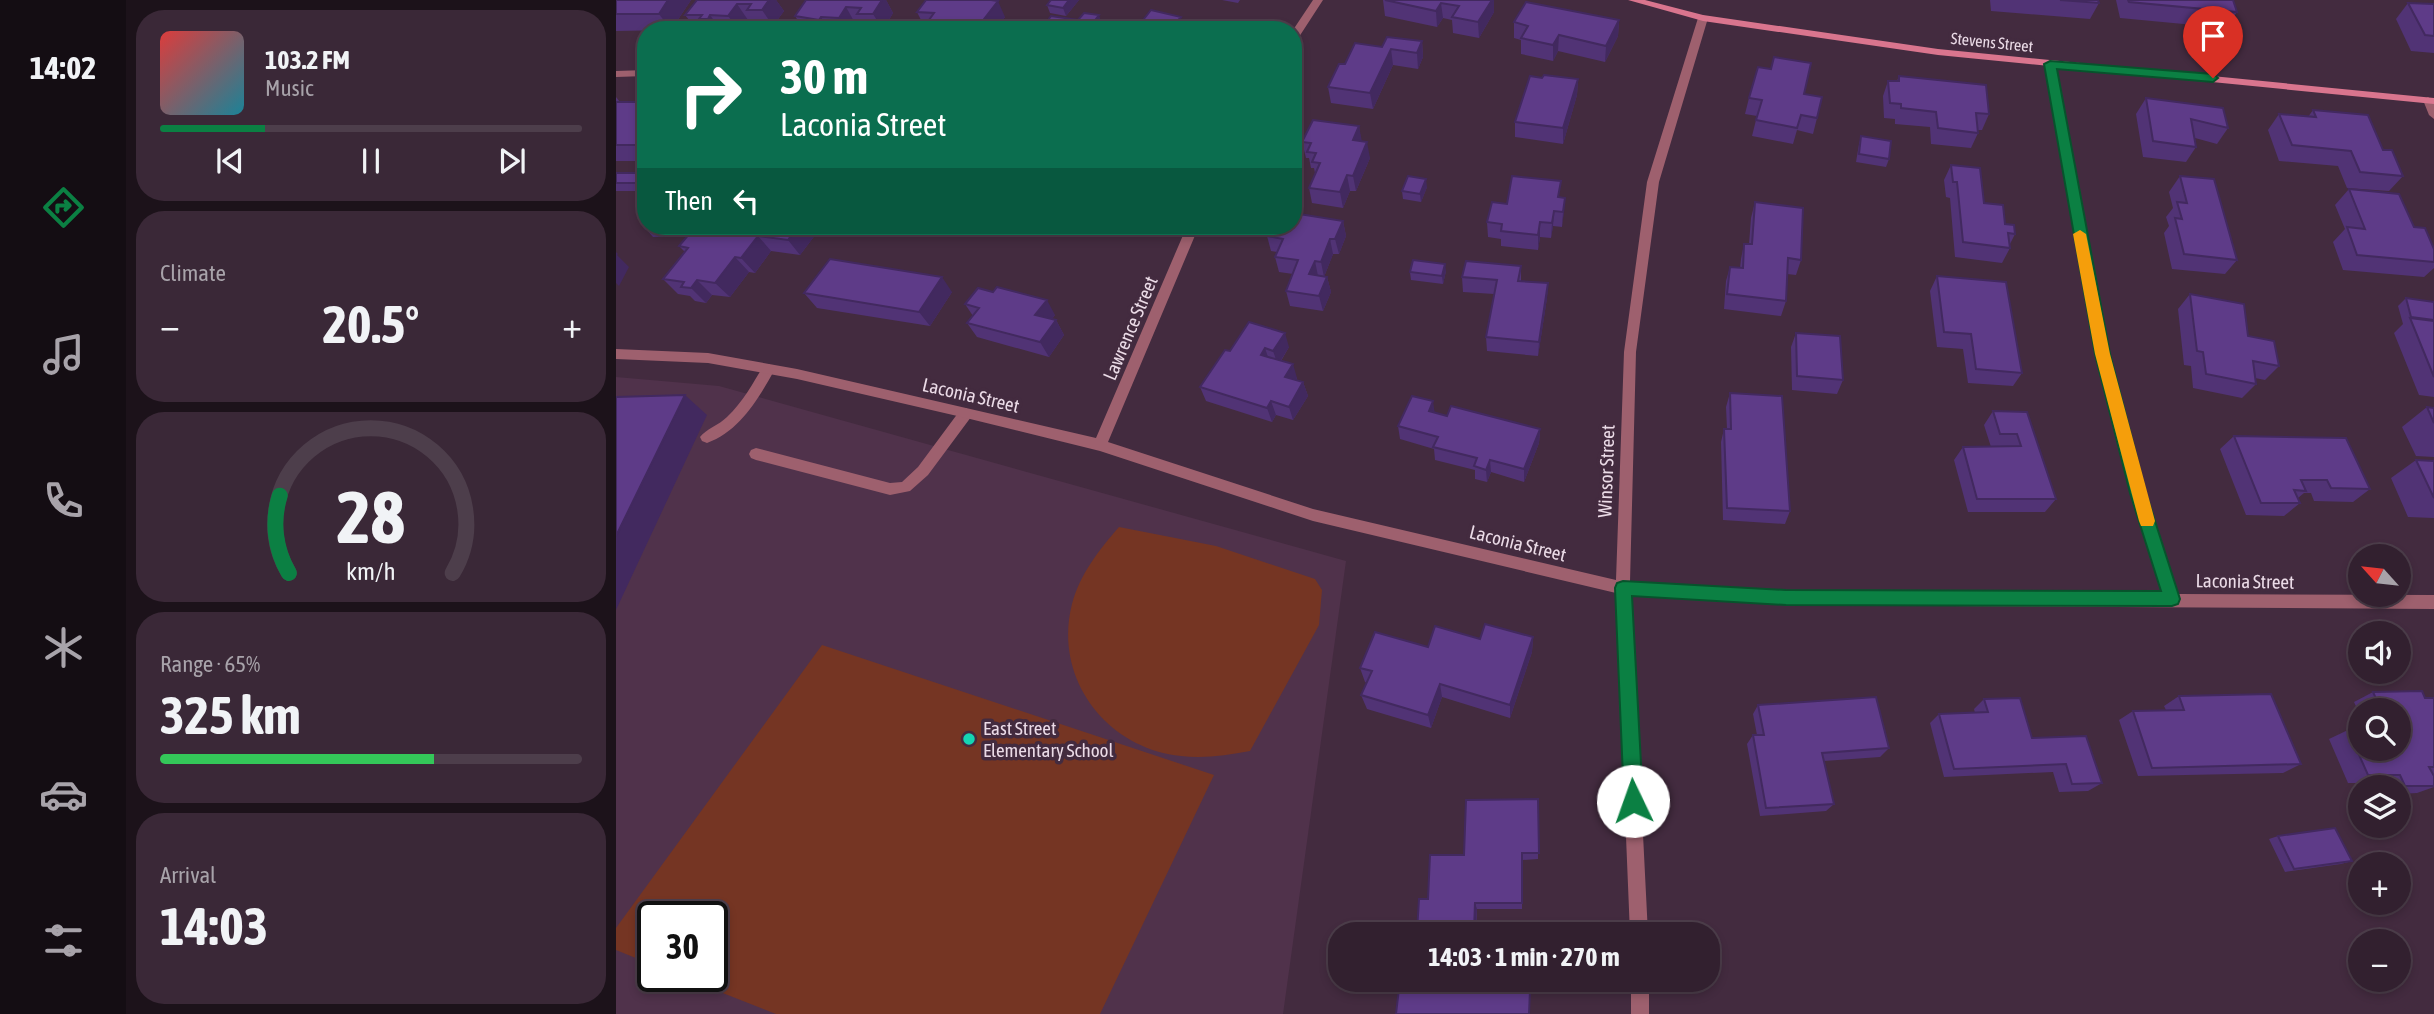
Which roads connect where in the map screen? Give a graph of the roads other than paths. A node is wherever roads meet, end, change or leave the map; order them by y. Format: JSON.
{"nodes":[{"id":1,"x":1318,"y":0,"type":"edge"},
{"id":2,"x":1633,"y":0,"type":"edge"},
{"id":3,"x":1703,"y":18,"type":"junction"},
{"id":4,"x":1302,"y":24,"type":"edge"},
{"id":5,"x":2050,"y":64,"type":"junction"},
{"id":6,"x":637,"y":73,"type":"edge"},
{"id":7,"x":616,"y":74,"type":"edge"},
{"id":8,"x":2431,"y":100,"type":"edge"},
{"id":9,"x":2434,"y":115,"type":"edge"},
{"id":10,"x":1189,"y":235,"type":"edge"},
{"id":11,"x":616,"y":354,"type":"edge"},
{"id":12,"x":769,"y":369,"type":"junction"},
{"id":13,"x":966,"y":413,"type":"junction"},
{"id":14,"x":707,"y":437,"type":"dead end"},
{"id":15,"x":1100,"y":445,"type":"junction"},
{"id":16,"x":756,"y":454,"type":"dead end"},
{"id":17,"x":1623,"y":588,"type":"junction"},
{"id":18,"x":2172,"y":599,"type":"junction"},
{"id":19,"x":2434,"y":602,"type":"edge"},
{"id":20,"x":1638,"y":922,"type":"edge"},
{"id":21,"x":1640,"y":992,"type":"edge"},
{"id":22,"x":1640,"y":1014,"type":"edge"}],
"edges":[{"from":1,"to":4,"type":"street"},
{"from":2,"to":3,"type":"street","name":"Stevens Street"},
{"from":3,"to":5,"type":"street","name":"Stevens Street"},
{"from":3,"to":17,"type":"street","name":"Winsor Street"},
{"from":5,"to":8,"type":"street","name":"Stevens Street"},
{"from":5,"to":18,"type":"street"},
{"from":6,"to":7,"type":"street"},
{"from":8,"to":9,"type":"street"},
{"from":10,"to":15,"type":"street","name":"Lawrence Street"},
{"from":11,"to":12,"type":"street","name":"Laconia Street"},
{"from":12,"to":13,"type":"street","name":"Laconia Street"},
{"from":12,"to":14,"type":"street"},
{"from":13,"to":15,"type":"street","name":"Laconia Street"},
{"from":13,"to":16,"type":"street"},
{"from":15,"to":17,"type":"street","name":"Laconia Street"},
{"from":17,"to":18,"type":"street","name":"Laconia Street"},
{"from":17,"to":20,"type":"street","name":"Winsor Street"},
{"from":18,"to":19,"type":"street","name":"Laconia Street"},
{"from":21,"to":22,"type":"street"}]}
